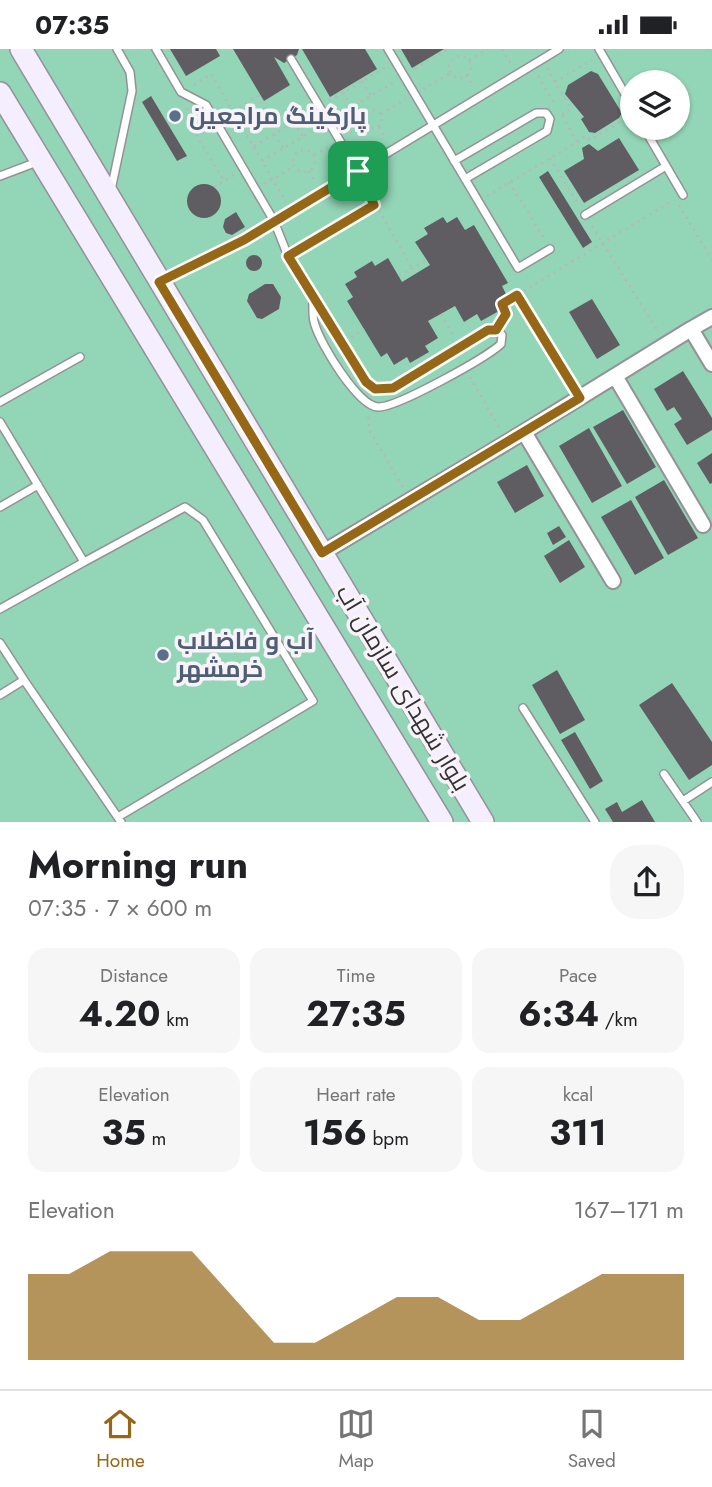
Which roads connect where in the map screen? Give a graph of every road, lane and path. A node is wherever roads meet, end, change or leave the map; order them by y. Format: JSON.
{"nodes":[{"id":1,"x":20,"y":49,"type":"edge"},
{"id":2,"x":117,"y":49,"type":"edge"},
{"id":3,"x":156,"y":49,"type":"edge"},
{"id":4,"x":388,"y":49,"type":"edge"},
{"id":5,"x":448,"y":49,"type":"edge"},
{"id":6,"x":488,"y":49,"type":"edge"},
{"id":7,"x":502,"y":49,"type":"edge"},
{"id":8,"x":559,"y":49,"type":"edge"},
{"id":9,"x":708,"y":49,"type":"edge"},
{"id":10,"x":600,"y":52,"type":"edge"},
{"id":11,"x":712,"y":55,"type":"edge"},
{"id":12,"x":291,"y":58,"type":"dead end"},
{"id":13,"x":454,"y":58,"type":"junction"},
{"id":14,"x":542,"y":59,"type":"junction"},
{"id":15,"x":469,"y":60,"type":"junction"},
{"id":16,"x":517,"y":75,"type":"junction"},
{"id":17,"x":404,"y":76,"type":"junction"},
{"id":18,"x":362,"y":81,"type":"dead end"},
{"id":19,"x":555,"y":82,"type":"junction"},
{"id":20,"x":620,"y":86,"type":"edge"},
{"id":21,"x":0,"y":93,"type":"edge"},
{"id":22,"x":343,"y":93,"type":"dead end"},
{"id":23,"x":371,"y":95,"type":"junction"},
{"id":24,"x":361,"y":101,"type":"junction"},
{"id":25,"x":352,"y":107,"type":"junction"},
{"id":26,"x":233,"y":111,"type":"dead end"},
{"id":27,"x":368,"y":111,"type":"junction"},
{"id":28,"x":550,"y":119,"type":"junction"},
{"id":29,"x":328,"y":121,"type":"junction"},
{"id":30,"x":294,"y":122,"type":"dead end"},
{"id":31,"x":620,"y":122,"type":"edge"},
{"id":32,"x":433,"y":125,"type":"junction"},
{"id":33,"x":379,"y":127,"type":"junction"},
{"id":34,"x":303,"y":137,"type":"junction"},
{"id":35,"x":651,"y":140,"type":"edge"},
{"id":36,"x":578,"y":142,"type":"dead end"},
{"id":37,"x":293,"y":143,"type":"junction"},
{"id":38,"x":283,"y":148,"type":"junction"},
{"id":39,"x":392,"y":150,"type":"junction"},
{"id":40,"x":299,"y":152,"type":"junction"},
{"id":41,"x":550,"y":158,"type":"dead end"},
{"id":42,"x":41,"y":161,"type":"junction"},
{"id":43,"x":262,"y":161,"type":"dead end"},
{"id":44,"x":454,"y":161,"type":"junction"},
{"id":45,"x":666,"y":166,"type":"junction"},
{"id":46,"x":294,"y":167,"type":"junction"},
{"id":47,"x":243,"y":169,"type":"junction"},
{"id":48,"x":358,"y":171,"type":"junction"},
{"id":49,"x":95,"y":174,"type":"junction"},
{"id":50,"x":0,"y":176,"type":"edge"},
{"id":51,"x":465,"y":179,"type":"junction"},
{"id":52,"x":509,"y":183,"type":"dead end"},
{"id":53,"x":214,"y":187,"type":"dead end"},
{"id":54,"x":255,"y":190,"type":"junction"},
{"id":55,"x":61,"y":193,"type":"junction"},
{"id":56,"x":683,"y":195,"type":"joint"},
{"id":57,"x":109,"y":198,"type":"junction"},
{"id":58,"x":675,"y":200,"type":"junction"},
{"id":59,"x":374,"y":205,"type":"junction"},
{"id":60,"x":585,"y":215,"type":"junction"},
{"id":61,"x":274,"y":221,"type":"junction"},
{"id":62,"x":602,"y":243,"type":"junction"},
{"id":63,"x":550,"y":249,"type":"junction"},
{"id":64,"x":288,"y":256,"type":"junction"},
{"id":65,"x":426,"y":260,"type":"dead end"},
{"id":66,"x":712,"y":260,"type":"edge"},
{"id":67,"x":412,"y":268,"type":"junction"},
{"id":68,"x":562,"y":268,"type":"junction"},
{"id":69,"x":399,"y":276,"type":"dead end"},
{"id":70,"x":159,"y":282,"type":"junction"},
{"id":71,"x":517,"y":295,"type":"junction"},
{"id":72,"x":313,"y":299,"type":"junction"},
{"id":73,"x":126,"y":302,"type":"junction"},
{"id":74,"x":441,"y":314,"type":"dead end"},
{"id":75,"x":712,"y":317,"type":"edge"},
{"id":76,"x":365,"y":329,"type":"dead end"},
{"id":77,"x":691,"y":329,"type":"junction"},
{"id":78,"x":496,"y":330,"type":"junction"},
{"id":79,"x":342,"y":343,"type":"junction"},
{"id":80,"x":666,"y":345,"type":"junction"},
{"id":81,"x":460,"y":347,"type":"junction"},
{"id":82,"x":80,"y":357,"type":"dead end"},
{"id":83,"x":712,"y":364,"type":"edge"},
{"id":84,"x":465,"y":368,"type":"junction"},
{"id":85,"x":615,"y":376,"type":"junction"},
{"id":86,"x":375,"y":389,"type":"junction"},
{"id":87,"x":580,"y":398,"type":"junction"},
{"id":88,"x":0,"y":402,"type":"edge"},
{"id":89,"x":366,"y":405,"type":"junction"},
{"id":90,"x":0,"y":422,"type":"edge"},
{"id":91,"x":524,"y":432,"type":"junction"},
{"id":92,"x":509,"y":442,"type":"junction"},
{"id":93,"x":38,"y":485,"type":"junction"},
{"id":94,"x":404,"y":489,"type":"dead end"},
{"id":95,"x":0,"y":507,"type":"edge"},
{"id":96,"x":703,"y":525,"type":"dead end"},
{"id":97,"x":322,"y":553,"type":"junction"},
{"id":98,"x":84,"y":562,"type":"junction"},
{"id":99,"x":613,"y":581,"type":"dead end"},
{"id":100,"x":0,"y":609,"type":"edge"},
{"id":101,"x":0,"y":643,"type":"edge"},
{"id":102,"x":24,"y":680,"type":"junction"},
{"id":103,"x":0,"y":695,"type":"edge"},
{"id":104,"x":523,"y":708,"type":"dead end"},
{"id":105,"x":664,"y":774,"type":"dead end"},
{"id":106,"x":712,"y":782,"type":"edge"},
{"id":107,"x":683,"y":801,"type":"junction"},
{"id":108,"x":120,"y":819,"type":"edge"},
{"id":109,"x":481,"y":821,"type":"edge"},
{"id":110,"x":442,"y":822,"type":"edge"},
{"id":111,"x":595,"y":822,"type":"edge"},
{"id":112,"x":697,"y":822,"type":"edge"}],
"edges":[{"from":1,"to":49,"type":"main road","name":"بلوار شهدای سازمان آب"},
{"from":2,"to":57,"type":"lane"},
{"from":3,"to":47,"type":"lane"},
{"from":4,"to":17,"type":"lane"},
{"from":5,"to":13,"type":"path"},
{"from":5,"to":17,"type":"path"},
{"from":6,"to":15,"type":"path"},
{"from":7,"to":16,"type":"path"},
{"from":8,"to":14,"type":"lane"},
{"from":9,"to":11,"type":"path"},
{"from":10,"to":19,"type":"path"},
{"from":10,"to":20,"type":"lane"},
{"from":12,"to":29,"type":"lane"},
{"from":13,"to":15,"type":"path"},
{"from":13,"to":15,"type":"path"},
{"from":14,"to":16,"type":"lane"},
{"from":14,"to":19,"type":"path"},
{"from":16,"to":32,"type":"lane"},
{"from":17,"to":23,"type":"path"},
{"from":17,"to":32,"type":"lane"},
{"from":18,"to":23,"type":"path"},
{"from":19,"to":28,"type":"path"},
{"from":21,"to":42,"type":"main road","name":"بلوار شهدای سازمان آب"},
{"from":22,"to":25,"type":"path"},
{"from":23,"to":24,"type":"path"},
{"from":24,"to":25,"type":"path"},
{"from":24,"to":27,"type":"path"},
{"from":25,"to":29,"type":"path"},
{"from":26,"to":38,"type":"path"},
{"from":27,"to":33,"type":"path"},
{"from":27,"to":33,"type":"path"},
{"from":28,"to":44,"type":"lane"},
{"from":28,"to":51,"type":"lane"},
{"from":29,"to":34,"type":"path"},
{"from":29,"to":48,"type":"lane"},
{"from":30,"to":34,"type":"path"},
{"from":31,"to":36,"type":"path"},
{"from":32,"to":39,"type":"lane"},
{"from":32,"to":44,"type":"lane"},
{"from":33,"to":39,"type":"path"},
{"from":34,"to":37,"type":"path"},
{"from":35,"to":45,"type":"lane"},
{"from":37,"to":38,"type":"path"},
{"from":37,"to":40,"type":"path"},
{"from":38,"to":43,"type":"path"},
{"from":39,"to":48,"type":"lane"},
{"from":40,"to":46,"type":"path"},
{"from":40,"to":46,"type":"path"},
{"from":41,"to":60,"type":"path"},
{"from":42,"to":50,"type":"lane"},
{"from":42,"to":55,"type":"main road","name":"بلوار شهدای سازمان آب"},
{"from":44,"to":51,"type":"lane"},
{"from":45,"to":56,"type":"lane"},
{"from":45,"to":60,"type":"lane"},
{"from":46,"to":54,"type":"path"},
{"from":47,"to":53,"type":"path"},
{"from":47,"to":54,"type":"lane"},
{"from":48,"to":59,"type":"path"},
{"from":48,"to":61,"type":"lane"},
{"from":49,"to":55,"type":"main road"},
{"from":49,"to":57,"type":"main road","name":"بلوار شهدای سازمان آب"},
{"from":51,"to":63,"type":"lane"},
{"from":52,"to":63,"type":"path"},
{"from":54,"to":61,"type":"lane"},
{"from":55,"to":73,"type":"main road","name":"بلوار شهدای سازمان آب"},
{"from":56,"to":58,"type":"path"},
{"from":57,"to":70,"type":"main road","name":"بلوار شهدای سازمان آب"},
{"from":58,"to":62,"type":"path"},
{"from":58,"to":66,"type":"path"},
{"from":59,"to":64,"type":"path"},
{"from":59,"to":67,"type":"path"},
{"from":60,"to":62,"type":"path"},
{"from":61,"to":64,"type":"lane"},
{"from":61,"to":70,"type":"lane"},
{"from":62,"to":68,"type":"path"},
{"from":62,"to":80,"type":"path"},
{"from":63,"to":68,"type":"path"},
{"from":64,"to":72,"type":"lane"},
{"from":65,"to":67,"type":"path"},
{"from":67,"to":69,"type":"path"},
{"from":68,"to":71,"type":"path"},
{"from":70,"to":73,"type":"main road"},
{"from":70,"to":97,"type":"main road","name":"بلوار شهدای سازمان آب"},
{"from":71,"to":78,"type":"path"},
{"from":71,"to":87,"type":"path"},
{"from":72,"to":79,"type":"lane"},
{"from":72,"to":89,"type":"lane"},
{"from":73,"to":110,"type":"main road","name":"بلوار شهدای سازمان آب"},
{"from":74,"to":81,"type":"path"},
{"from":75,"to":77,"type":"street"},
{"from":76,"to":79,"type":"path"},
{"from":77,"to":80,"type":"street"},
{"from":77,"to":83,"type":"street"},
{"from":78,"to":81,"type":"lane"},
{"from":78,"to":84,"type":"lane"},
{"from":79,"to":86,"type":"lane"},
{"from":80,"to":85,"type":"street"},
{"from":81,"to":86,"type":"lane"},
{"from":82,"to":88,"type":"lane"},
{"from":84,"to":89,"type":"lane"},
{"from":84,"to":92,"type":"path"},
{"from":85,"to":87,"type":"street"},
{"from":85,"to":96,"type":"street"},
{"from":86,"to":89,"type":"lane"},
{"from":87,"to":91,"type":"street"},
{"from":89,"to":94,"type":"path"},
{"from":90,"to":93,"type":"lane"},
{"from":91,"to":92,"type":"street"},
{"from":91,"to":99,"type":"street"},
{"from":92,"to":97,"type":"street"},
{"from":93,"to":95,"type":"lane"},
{"from":93,"to":98,"type":"lane"},
{"from":97,"to":109,"type":"main road","name":"بلوار شهدای سازمان آب"},
{"from":98,"to":100,"type":"lane"},
{"from":98,"to":108,"type":"lane"},
{"from":101,"to":102,"type":"lane"},
{"from":102,"to":103,"type":"lane"},
{"from":102,"to":108,"type":"lane"},
{"from":104,"to":111,"type":"lane"},
{"from":105,"to":107,"type":"lane"},
{"from":106,"to":107,"type":"lane"},
{"from":107,"to":112,"type":"lane"}]}
